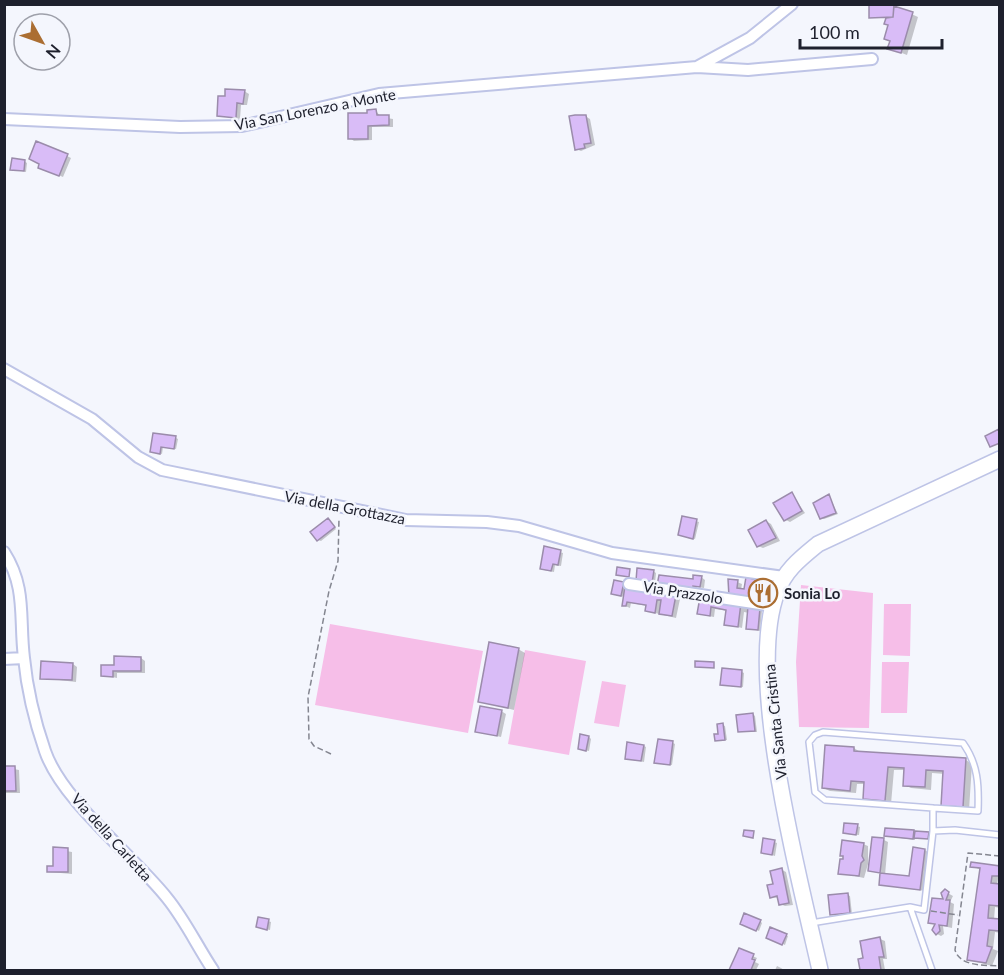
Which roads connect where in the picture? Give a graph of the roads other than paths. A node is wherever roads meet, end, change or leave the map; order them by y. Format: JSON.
{"nodes":[{"id":1,"x":792,"y":4,"type":"edge"},
{"id":2,"x":872,"y":59,"type":"dead end"},
{"id":3,"x":697,"y":67,"type":"junction"},
{"id":4,"x":4,"y":118,"type":"edge"},
{"id":5,"x":4,"y":369,"type":"edge"},
{"id":6,"x":999,"y":459,"type":"edge"},
{"id":7,"x":4,"y":552,"type":"edge"},
{"id":8,"x":784,"y":577,"type":"junction"},
{"id":9,"x":629,"y":584,"type":"dead end"},
{"id":10,"x":773,"y":606,"type":"junction"},
{"id":11,"x":24,"y":658,"type":"junction"},
{"id":12,"x":5,"y":659,"type":"edge"},
{"id":13,"x":933,"y":808,"type":"junction"},
{"id":14,"x":933,"y":831,"type":"junction"},
{"id":15,"x":999,"y":835,"type":"edge"},
{"id":16,"x":910,"y":907,"type":"junction"},
{"id":17,"x":810,"y":924,"type":"junction"},
{"id":18,"x":213,"y":970,"type":"edge"},
{"id":19,"x":820,"y":970,"type":"edge"},
{"id":20,"x":932,"y":970,"type":"edge"}],
"edges":[{"from":1,"to":3,"type":"street","name":"Via San Lorenzo a Monte"},
{"from":2,"to":3,"type":"street","name":"Via San Lorenzo a Monte"},
{"from":3,"to":4,"type":"street","name":"Via San Lorenzo a Monte"},
{"from":5,"to":8,"type":"street","name":"Via della Grottazza"},
{"from":6,"to":8,"type":"street","name":"Via Santa Cristina"},
{"from":7,"to":11,"type":"street","name":"Via della Carletta"},
{"from":8,"to":10,"type":"street","name":"Via Santa Cristina"},
{"from":9,"to":10,"type":"street","name":"Via Prazzolo"},
{"from":10,"to":17,"type":"street","name":"Via Santa Cristina"},
{"from":11,"to":12,"type":"street"},
{"from":11,"to":18,"type":"street","name":"Via della Carletta"},
{"from":13,"to":13,"type":"lane"},
{"from":13,"to":14,"type":"lane"},
{"from":14,"to":15,"type":"lane"},
{"from":14,"to":16,"type":"lane"},
{"from":16,"to":17,"type":"lane"},
{"from":16,"to":20,"type":"lane"},
{"from":17,"to":19,"type":"street","name":"Via Santa Cristina"}]}
